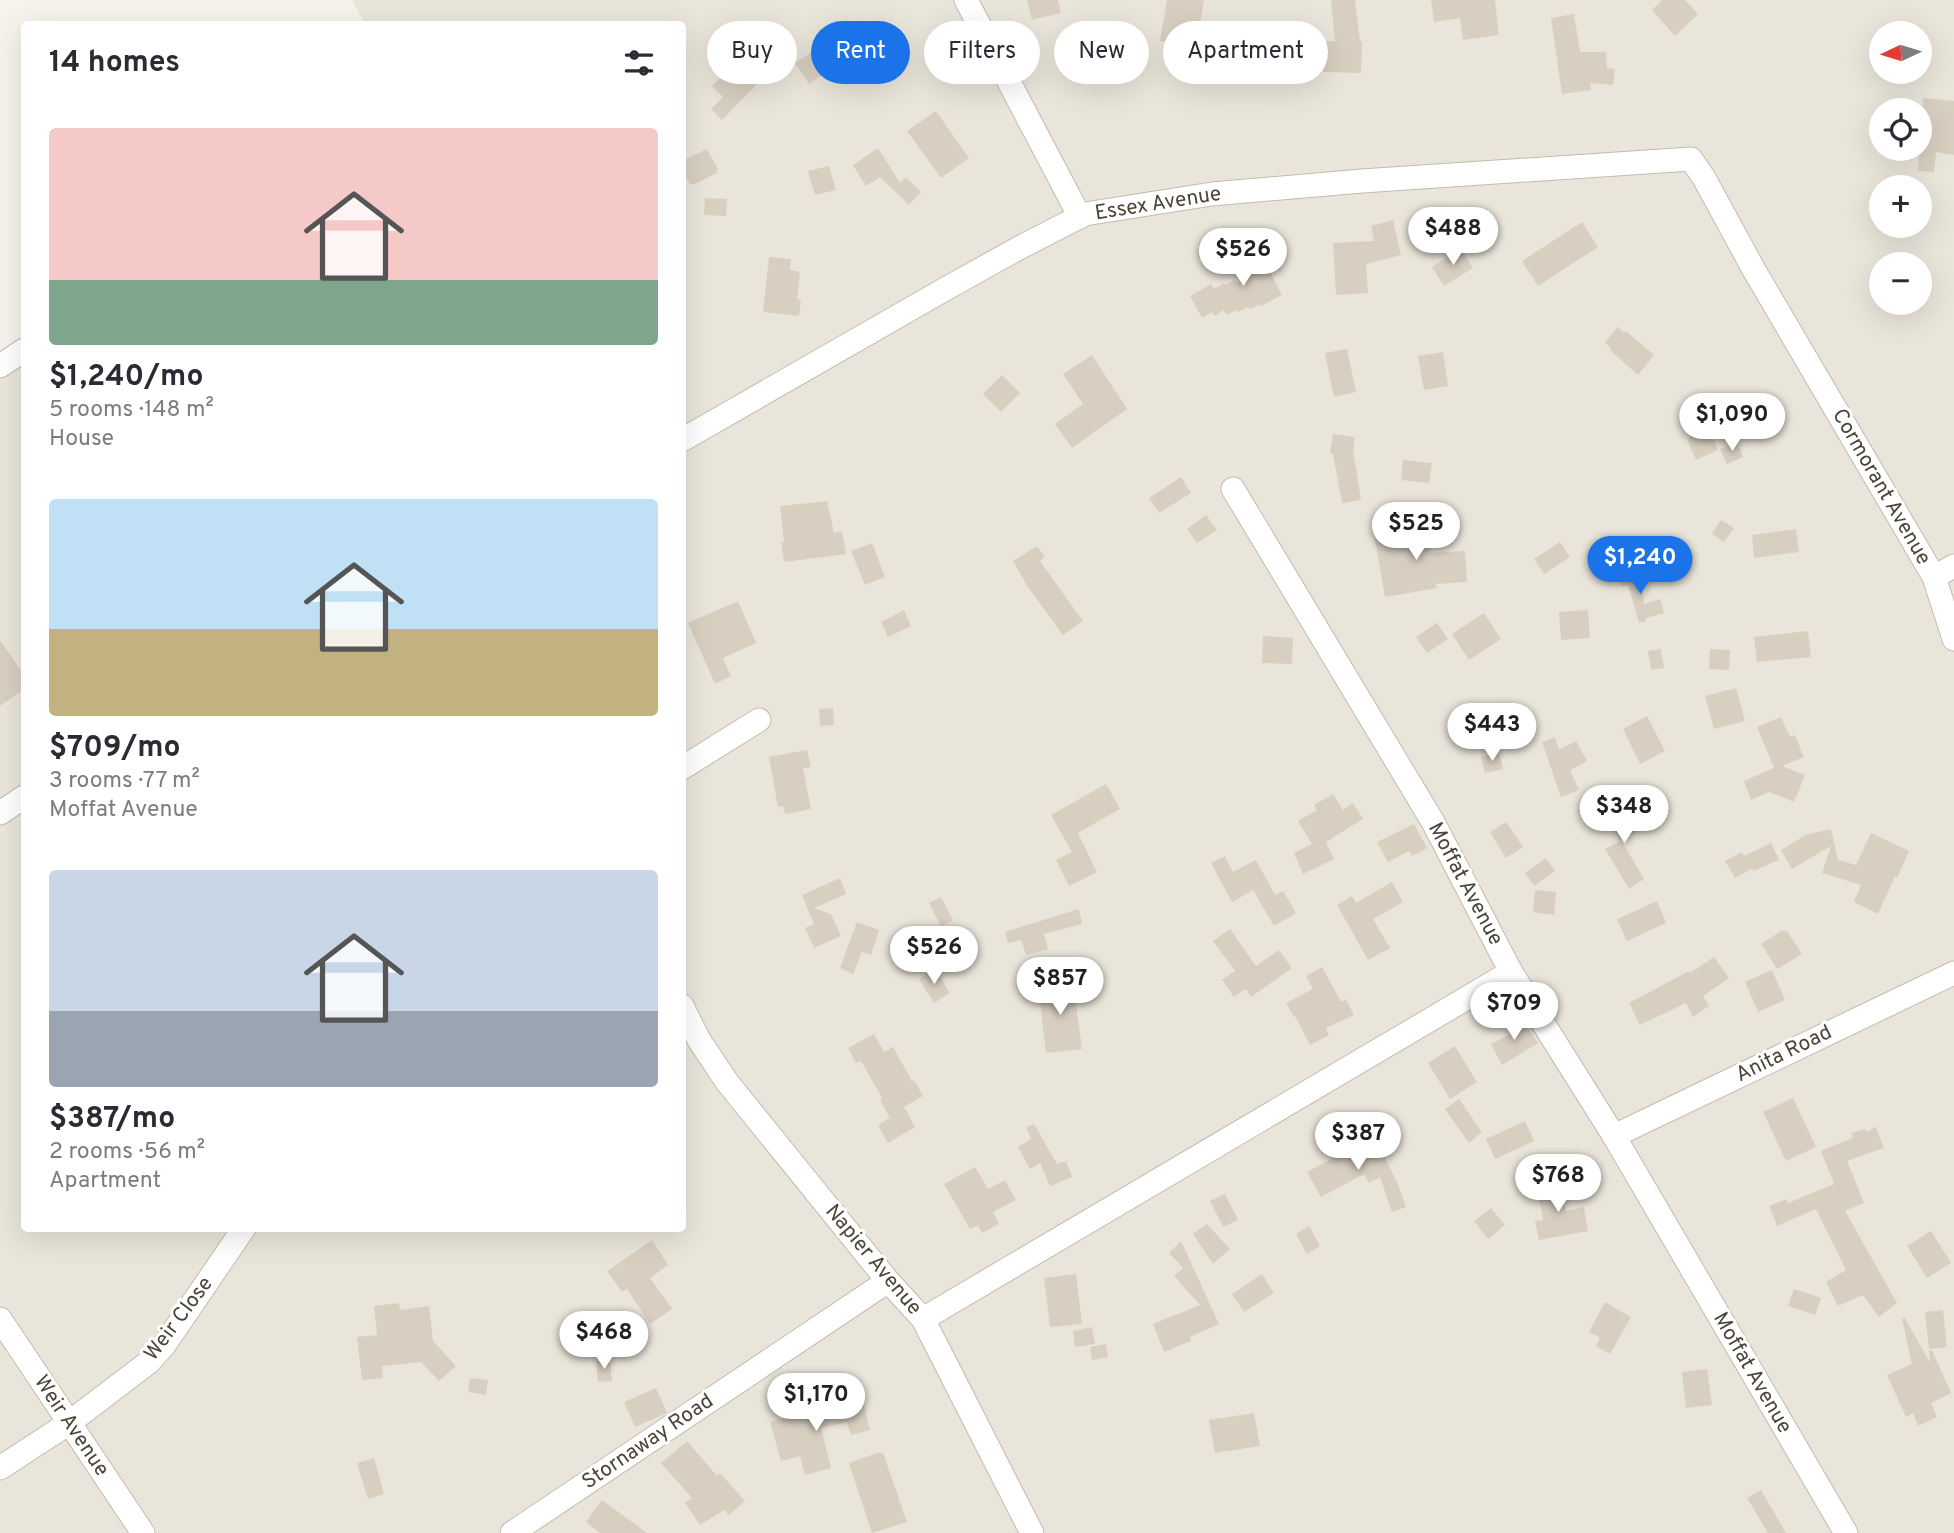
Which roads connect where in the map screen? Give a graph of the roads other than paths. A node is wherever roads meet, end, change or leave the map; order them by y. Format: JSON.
{"nodes":[{"id":1,"x":967,"y":0,"type":"edge"},
{"id":2,"x":1691,"y":159,"type":"joint"},
{"id":3,"x":1080,"y":217,"type":"junction"},
{"id":4,"x":21,"y":352,"type":"edge"},
{"id":5,"x":0,"y":366,"type":"edge"},
{"id":6,"x":686,"y":438,"type":"edge"},
{"id":7,"x":1233,"y":489,"type":"dead end"},
{"id":8,"x":1954,"y":566,"type":"edge"},
{"id":9,"x":1934,"y":577,"type":"junction"},
{"id":10,"x":1954,"y":639,"type":"edge"},
{"id":11,"x":759,"y":720,"type":"dead end"},
{"id":12,"x":686,"y":766,"type":"edge"},
{"id":13,"x":21,"y":799,"type":"edge"},
{"id":14,"x":0,"y":813,"type":"edge"},
{"id":15,"x":1511,"y":972,"type":"junction"},
{"id":16,"x":1954,"y":973,"type":"edge"},
{"id":17,"x":686,"y":1014,"type":"edge"},
{"id":18,"x":1614,"y":1136,"type":"junction"},
{"id":19,"x":241,"y":1232,"type":"edge"},
{"id":20,"x":888,"y":1281,"type":"junction"},
{"id":21,"x":0,"y":1319,"type":"edge"},
{"id":22,"x":923,"y":1319,"type":"junction"},
{"id":23,"x":69,"y":1423,"type":"junction"},
{"id":24,"x":0,"y":1468,"type":"edge"},
{"id":25,"x":143,"y":1533,"type":"edge"},
{"id":26,"x":512,"y":1533,"type":"edge"},
{"id":27,"x":1032,"y":1533,"type":"edge"},
{"id":28,"x":1846,"y":1533,"type":"edge"}],
"edges":[{"from":1,"to":3,"type":"street"},
{"from":2,"to":3,"type":"street","name":"Essex Avenue"},
{"from":2,"to":9,"type":"street","name":"Cormorant Avenue"},
{"from":3,"to":6,"type":"street","name":"Essex Avenue"},
{"from":4,"to":5,"type":"street"},
{"from":7,"to":15,"type":"street","name":"Moffat Avenue"},
{"from":8,"to":9,"type":"street"},
{"from":9,"to":10,"type":"street","name":"Cormorant Avenue"},
{"from":11,"to":12,"type":"street"},
{"from":13,"to":14,"type":"street"},
{"from":15,"to":18,"type":"street","name":"Moffat Avenue"},
{"from":15,"to":22,"type":"street"},
{"from":16,"to":18,"type":"street","name":"Anita Road"},
{"from":17,"to":20,"type":"street","name":"Napier Avenue"},
{"from":18,"to":28,"type":"street","name":"Moffat Avenue"},
{"from":19,"to":23,"type":"street","name":"Weir Close"},
{"from":20,"to":22,"type":"street","name":"Napier Avenue"},
{"from":20,"to":26,"type":"street","name":"Stornaway Road"},
{"from":21,"to":23,"type":"street","name":"Weir Avenue"},
{"from":22,"to":27,"type":"street","name":"Napier Avenue"},
{"from":23,"to":24,"type":"street","name":"Weir Close"},
{"from":23,"to":25,"type":"street","name":"Weir Avenue"}]}
